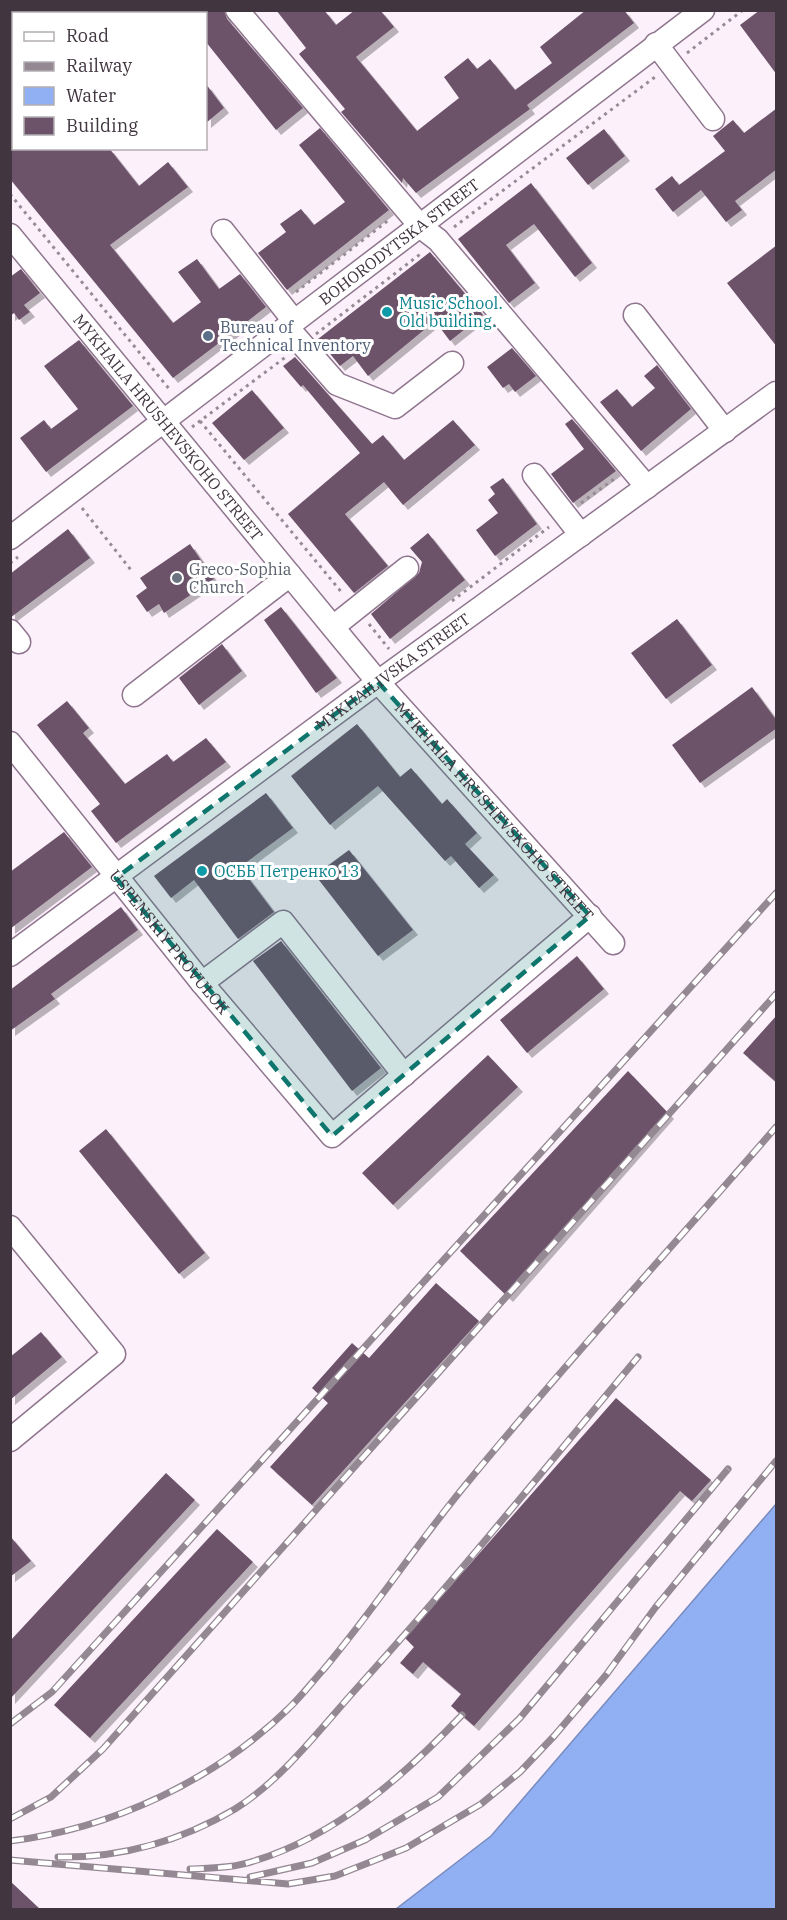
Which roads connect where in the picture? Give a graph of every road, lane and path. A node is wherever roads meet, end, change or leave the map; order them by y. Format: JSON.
{"nodes":[{"id":1,"x":237,"y":10,"type":"edge"},
{"id":2,"x":703,"y":10,"type":"edge"},
{"id":3,"x":743,"y":10,"type":"edge"},
{"id":4,"x":656,"y":44,"type":"junction"},
{"id":5,"x":671,"y":65,"type":"junction"},
{"id":6,"x":713,"y":119,"type":"dead end"},
{"id":7,"x":10,"y":194,"type":"edge"},
{"id":8,"x":223,"y":231,"type":"dead end"},
{"id":9,"x":429,"y":233,"type":"junction"},
{"id":10,"x":10,"y":235,"type":"edge"},
{"id":11,"x":635,"y":315,"type":"dead end"},
{"id":12,"x":291,"y":324,"type":"junction"},
{"id":13,"x":452,"y":363,"type":"dead end"},
{"id":14,"x":777,"y":393,"type":"edge"},
{"id":15,"x":183,"y":405,"type":"junction"},
{"id":16,"x":163,"y":421,"type":"junction"},
{"id":17,"x":725,"y":431,"type":"junction"},
{"id":18,"x":630,"y":467,"type":"junction"},
{"id":19,"x":534,"y":475,"type":"dead end"},
{"id":20,"x":647,"y":487,"type":"junction"},
{"id":21,"x":82,"y":508,"type":"dead end"},
{"id":22,"x":565,"y":515,"type":"junction"},
{"id":23,"x":581,"y":535,"type":"junction"},
{"id":24,"x":10,"y":538,"type":"edge"},
{"id":25,"x":407,"y":568,"type":"dead end"},
{"id":26,"x":131,"y":570,"type":"dead end"},
{"id":27,"x":290,"y":575,"type":"junction"},
{"id":28,"x":445,"y":607,"type":"dead end"},
{"id":29,"x":356,"y":609,"type":"junction"},
{"id":30,"x":333,"y":627,"type":"junction"},
{"id":31,"x":402,"y":664,"type":"junction"},
{"id":32,"x":378,"y":682,"type":"junction"},
{"id":33,"x":134,"y":695,"type":"dead end"},
{"id":34,"x":10,"y":743,"type":"edge"},
{"id":35,"x":116,"y":878,"type":"junction"},
{"id":36,"x":590,"y":916,"type":"junction"},
{"id":37,"x":613,"y":943,"type":"dead end"},
{"id":38,"x":10,"y":955,"type":"edge"},
{"id":39,"x":202,"y":983,"type":"junction"},
{"id":40,"x":404,"y":1075,"type":"junction"},
{"id":41,"x":10,"y":1227,"type":"edge"},
{"id":42,"x":10,"y":1440,"type":"edge"}],
"edges":[{"from":1,"to":9,"type":"street"},
{"from":2,"to":4,"type":"street","name":"BOHORODYTSKA STREET"},
{"from":3,"to":5,"type":"path"},
{"from":4,"to":5,"type":"street"},
{"from":4,"to":9,"type":"street","name":"BOHORODYTSKA STREET"},
{"from":5,"to":6,"type":"street"},
{"from":5,"to":9,"type":"path"},
{"from":7,"to":15,"type":"path"},
{"from":8,"to":12,"type":"street"},
{"from":9,"to":12,"type":"street","name":"BOHORODYTSKA STREET"},
{"from":9,"to":18,"type":"street"},
{"from":10,"to":16,"type":"street","name":"MYKHAILA HRUSHEVSKOHO STREET"},
{"from":11,"to":17,"type":"street"},
{"from":12,"to":13,"type":"street"},
{"from":12,"to":15,"type":"street","name":"BOHORODYTSKA STREET"},
{"from":14,"to":17,"type":"street","name":"MYKHAILIVSKA STREET"},
{"from":15,"to":16,"type":"street","name":"BOHORODYTSKA STREET"},
{"from":15,"to":29,"type":"path"},
{"from":16,"to":24,"type":"street","name":"BOHORODYTSKA STREET"},
{"from":16,"to":27,"type":"street","name":"MYKHAILA HRUSHEVSKOHO STREET"},
{"from":17,"to":20,"type":"street","name":"MYKHAILIVSKA STREET"},
{"from":18,"to":20,"type":"street"},
{"from":18,"to":22,"type":"path"},
{"from":19,"to":22,"type":"street"},
{"from":20,"to":23,"type":"street","name":"MYKHAILIVSKA STREET"},
{"from":21,"to":26,"type":"path"},
{"from":22,"to":23,"type":"street"},
{"from":22,"to":28,"type":"path"},
{"from":23,"to":31,"type":"street","name":"MYKHAILIVSKA STREET"},
{"from":25,"to":29,"type":"street"},
{"from":27,"to":30,"type":"street","name":"MYKHAILA HRUSHEVSKOHO STREET"},
{"from":27,"to":33,"type":"street"},
{"from":29,"to":30,"type":"street"},
{"from":29,"to":31,"type":"path"},
{"from":30,"to":32,"type":"street","name":"MYKHAILA HRUSHEVSKOHO STREET"},
{"from":31,"to":32,"type":"street","name":"MYKHAILIVSKA STREET"},
{"from":32,"to":35,"type":"street","name":"MYKHAILIVSKA STREET"},
{"from":32,"to":36,"type":"street","name":"MYKHAILA HRUSHEVSKOHO STREET"},
{"from":34,"to":35,"type":"street","name":"USPENSKIY PROVULOK"},
{"from":35,"to":38,"type":"street","name":"MYKHAILIVSKA STREET"},
{"from":35,"to":39,"type":"street","name":"USPENSKIY PROVULOK"},
{"from":36,"to":37,"type":"street","name":"MYKHAILA HRUSHEVSKOHO STREET"},
{"from":36,"to":40,"type":"street"},
{"from":39,"to":40,"type":"street","name":"USPENSKIY PROVULOK"},
{"from":39,"to":40,"type":"street"},
{"from":41,"to":42,"type":"street"}]}
